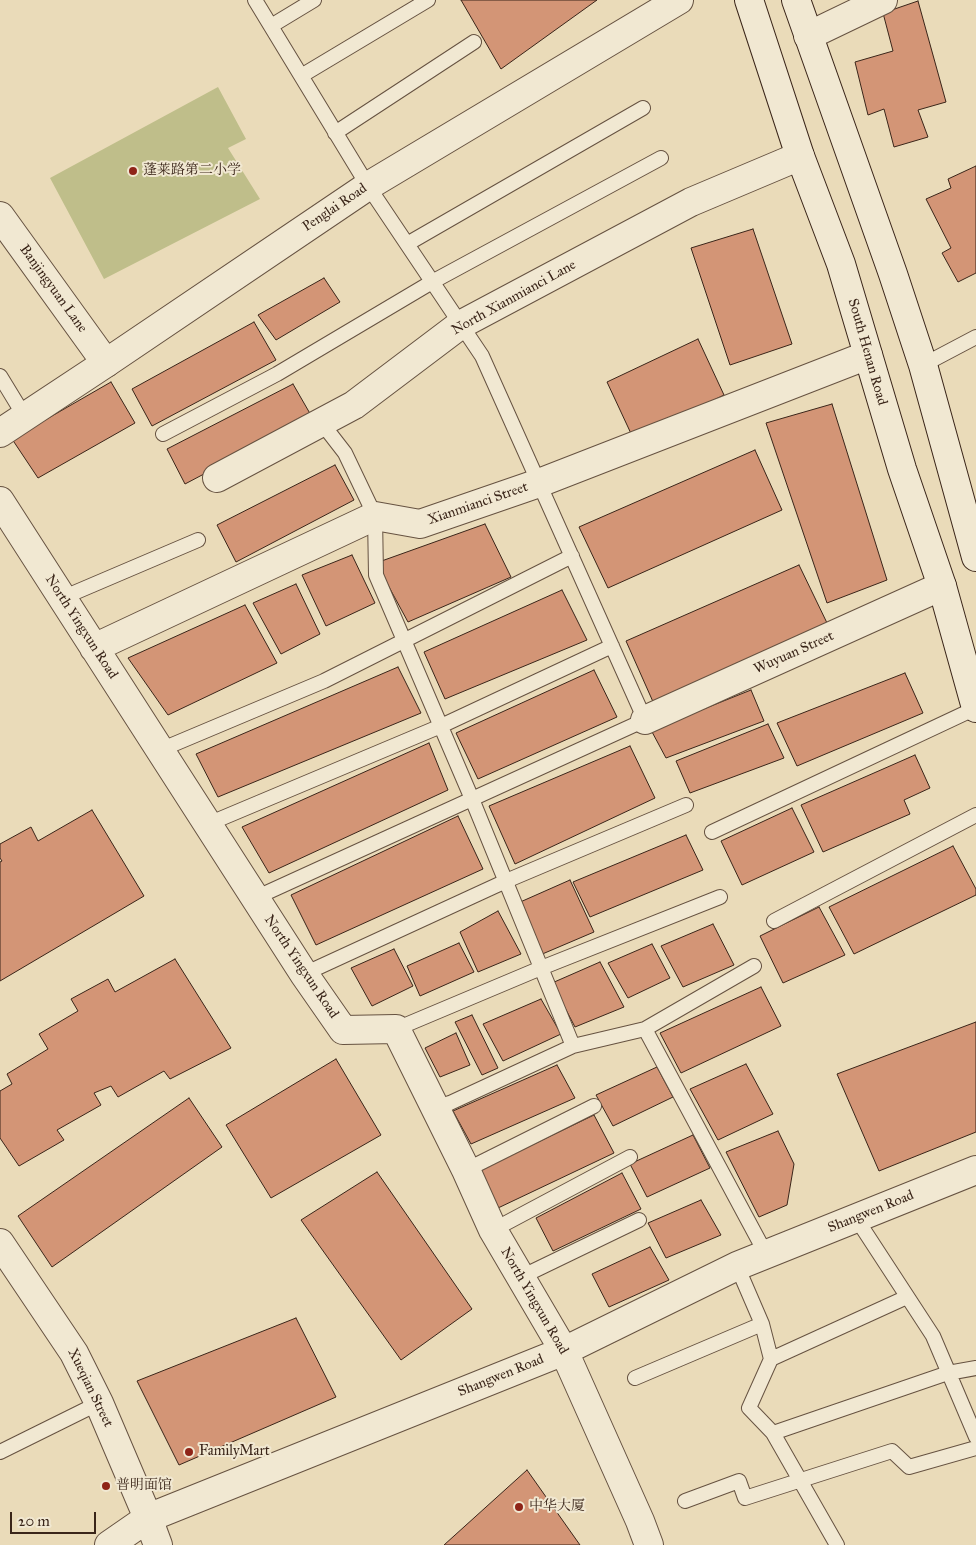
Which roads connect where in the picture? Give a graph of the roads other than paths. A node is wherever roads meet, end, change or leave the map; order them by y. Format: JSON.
{"nodes":[{"id":1,"x":255,"y":0,"type":"edge"},
{"id":2,"x":314,"y":0,"type":"edge"},
{"id":3,"x":428,"y":0,"type":"edge"},
{"id":4,"x":679,"y":0,"type":"edge"},
{"id":5,"x":750,"y":0,"type":"edge"},
{"id":6,"x":796,"y":0,"type":"edge"},
{"id":7,"x":883,"y":0,"type":"edge"},
{"id":8,"x":271,"y":26,"type":"junction"},
{"id":9,"x":808,"y":36,"type":"junction"},
{"id":10,"x":474,"y":42,"type":"dead end"},
{"id":11,"x":301,"y":76,"type":"junction"},
{"id":12,"x":643,"y":108,"type":"dead end"},
{"id":13,"x":335,"y":133,"type":"junction"},
{"id":14,"x":800,"y":156,"type":"junction"},
{"id":15,"x":661,"y":158,"type":"dead end"},
{"id":16,"x":368,"y":186,"type":"junction"},
{"id":17,"x":0,"y":216,"type":"edge"},
{"id":18,"x":407,"y":244,"type":"junction"},
{"id":19,"x":432,"y":282,"type":"junction"},
{"id":20,"x":460,"y":325,"type":"junction"},
{"id":21,"x":976,"y":337,"type":"edge"},
{"id":22,"x":868,"y":355,"type":"junction"},
{"id":23,"x":106,"y":363,"type":"junction"},
{"id":24,"x":923,"y":365,"type":"junction"},
{"id":25,"x":0,"y":376,"type":"edge"},
{"id":26,"x":25,"y":416,"type":"junction"},
{"id":27,"x":322,"y":422,"type":"junction"},
{"id":28,"x":0,"y":433,"type":"edge"},
{"id":29,"x":163,"y":434,"type":"dead end"},
{"id":30,"x":216,"y":478,"type":"dead end"},
{"id":31,"x":539,"y":482,"type":"junction"},
{"id":32,"x":0,"y":501,"type":"edge"},
{"id":33,"x":375,"y":516,"type":"junction"},
{"id":34,"x":198,"y":540,"type":"dead end"},
{"id":35,"x":572,"y":556,"type":"junction"},
{"id":36,"x":976,"y":557,"type":"edge"},
{"id":37,"x":942,"y":586,"type":"junction"},
{"id":38,"x":62,"y":598,"type":"junction"},
{"id":39,"x":405,"y":641,"type":"junction"},
{"id":40,"x":612,"y":646,"type":"junction"},
{"id":41,"x":94,"y":648,"type":"junction"},
{"id":42,"x":976,"y":708,"type":"edge"},
{"id":43,"x":645,"y":720,"type":"junction"},
{"id":44,"x":441,"y":726,"type":"junction"},
{"id":45,"x":160,"y":750,"type":"junction"},
{"id":46,"x":472,"y":799,"type":"junction"},
{"id":47,"x":686,"y":805,"type":"dead end"},
{"id":48,"x":976,"y":815,"type":"edge"},
{"id":49,"x":208,"y":824,"type":"junction"},
{"id":50,"x":712,"y":832,"type":"dead end"},
{"id":51,"x":506,"y":881,"type":"junction"},
{"id":52,"x":720,"y":897,"type":"dead end"},
{"id":53,"x":255,"y":898,"type":"junction"},
{"id":54,"x":774,"y":921,"type":"dead end"},
{"id":55,"x":754,"y":966,"type":"dead end"},
{"id":56,"x":541,"y":968,"type":"junction"},
{"id":57,"x":304,"y":974,"type":"junction"},
{"id":58,"x":396,"y":1029,"type":"junction"},
{"id":59,"x":645,"y":1029,"type":"junction"},
{"id":60,"x":573,"y":1046,"type":"junction"},
{"id":61,"x":594,"y":1106,"type":"dead end"},
{"id":62,"x":434,"y":1108,"type":"junction"},
{"id":63,"x":630,"y":1157,"type":"dead end"},
{"id":64,"x":466,"y":1170,"type":"junction"},
{"id":65,"x":976,"y":1170,"type":"edge"},
{"id":66,"x":856,"y":1218,"type":"junction"},
{"id":67,"x":640,"y":1220,"type":"dead end"},
{"id":68,"x":493,"y":1230,"type":"junction"},
{"id":69,"x":0,"y":1243,"type":"edge"},
{"id":70,"x":766,"y":1254,"type":"junction"},
{"id":71,"x":737,"y":1266,"type":"junction"},
{"id":72,"x":521,"y":1277,"type":"junction"},
{"id":73,"x":907,"y":1297,"type":"junction"},
{"id":74,"x":762,"y":1324,"type":"junction"},
{"id":75,"x":564,"y":1350,"type":"junction"},
{"id":76,"x":771,"y":1359,"type":"junction"},
{"id":77,"x":976,"y":1368,"type":"edge"},
{"id":78,"x":948,"y":1373,"type":"junction"},
{"id":79,"x":635,"y":1378,"type":"dead end"},
{"id":80,"x":99,"y":1403,"type":"junction"},
{"id":81,"x":773,"y":1433,"type":"junction"},
{"id":82,"x":976,"y":1437,"type":"edge"},
{"id":83,"x":976,"y":1448,"type":"edge"},
{"id":84,"x":0,"y":1452,"type":"edge"},
{"id":85,"x":800,"y":1480,"type":"junction"},
{"id":86,"x":685,"y":1501,"type":"dead end"},
{"id":87,"x":148,"y":1518,"type":"junction"},
{"id":88,"x":109,"y":1545,"type":"edge"},
{"id":89,"x":158,"y":1545,"type":"edge"},
{"id":90,"x":649,"y":1545,"type":"edge"},
{"id":91,"x":837,"y":1545,"type":"edge"}],
"edges":[{"from":1,"to":8,"type":"lane"},
{"from":2,"to":8,"type":"lane"},
{"from":3,"to":11,"type":"lane"},
{"from":4,"to":16,"type":"street","name":"Penglai Road"},
{"from":5,"to":14,"type":"street","name":"South Henan Road"},
{"from":6,"to":9,"type":"street"},
{"from":7,"to":9,"type":"street"},
{"from":8,"to":11,"type":"lane"},
{"from":9,"to":24,"type":"street"},
{"from":10,"to":13,"type":"lane"},
{"from":11,"to":13,"type":"lane"},
{"from":12,"to":18,"type":"lane"},
{"from":13,"to":16,"type":"lane"},
{"from":14,"to":20,"type":"street","name":"North Xianmianci Lane"},
{"from":14,"to":22,"type":"street","name":"South Henan Road"},
{"from":15,"to":19,"type":"lane"},
{"from":16,"to":18,"type":"lane"},
{"from":16,"to":23,"type":"street","name":"Penglai Road"},
{"from":17,"to":23,"type":"street","name":"Banjingyuan Lane"},
{"from":18,"to":19,"type":"lane"},
{"from":19,"to":20,"type":"lane"},
{"from":19,"to":29,"type":"lane"},
{"from":20,"to":27,"type":"street","name":"North Xianmianci Lane"},
{"from":20,"to":31,"type":"lane"},
{"from":21,"to":24,"type":"lane"},
{"from":22,"to":31,"type":"street","name":"Xianmianci Street"},
{"from":22,"to":37,"type":"street","name":"South Henan Road"},
{"from":23,"to":26,"type":"street","name":"Penglai Road"},
{"from":24,"to":36,"type":"street"},
{"from":25,"to":26,"type":"lane"},
{"from":26,"to":28,"type":"street","name":"Penglai Road"},
{"from":27,"to":30,"type":"street","name":"North Xianmianci Lane"},
{"from":27,"to":33,"type":"lane"},
{"from":31,"to":33,"type":"street","name":"Xianmianci Street"},
{"from":31,"to":35,"type":"lane"},
{"from":32,"to":38,"type":"street","name":"North Yingxun Road"},
{"from":33,"to":39,"type":"lane"},
{"from":33,"to":41,"type":"street"},
{"from":34,"to":38,"type":"lane"},
{"from":35,"to":39,"type":"lane"},
{"from":35,"to":40,"type":"lane"},
{"from":37,"to":42,"type":"street","name":"South Henan Road"},
{"from":37,"to":43,"type":"street","name":"Wuyuan Street"},
{"from":38,"to":41,"type":"street","name":"North Yingxun Road"},
{"from":39,"to":44,"type":"lane"},
{"from":39,"to":45,"type":"lane"},
{"from":40,"to":43,"type":"lane"},
{"from":40,"to":44,"type":"lane"},
{"from":41,"to":45,"type":"street","name":"North Yingxun Road"},
{"from":42,"to":50,"type":"lane"},
{"from":43,"to":46,"type":"lane"},
{"from":44,"to":46,"type":"lane"},
{"from":44,"to":49,"type":"lane"},
{"from":45,"to":49,"type":"street","name":"North Yingxun Road"},
{"from":46,"to":51,"type":"lane"},
{"from":46,"to":53,"type":"lane"},
{"from":47,"to":51,"type":"lane"},
{"from":48,"to":54,"type":"lane"},
{"from":49,"to":53,"type":"street","name":"North Yingxun Road"},
{"from":51,"to":56,"type":"lane"},
{"from":51,"to":57,"type":"lane"},
{"from":52,"to":56,"type":"lane"},
{"from":53,"to":57,"type":"street","name":"North Yingxun Road"},
{"from":55,"to":59,"type":"lane"},
{"from":56,"to":58,"type":"lane"},
{"from":56,"to":60,"type":"lane"},
{"from":57,"to":58,"type":"street","name":"North Yingxun Road"},
{"from":58,"to":62,"type":"street","name":"North Yingxun Road"},
{"from":59,"to":60,"type":"lane"},
{"from":59,"to":70,"type":"lane"},
{"from":60,"to":62,"type":"lane"},
{"from":61,"to":64,"type":"lane"},
{"from":62,"to":64,"type":"street","name":"North Yingxun Road"},
{"from":63,"to":68,"type":"lane"},
{"from":64,"to":68,"type":"street","name":"North Yingxun Road"},
{"from":65,"to":66,"type":"street","name":"Shangwen Road"},
{"from":66,"to":70,"type":"street","name":"Shangwen Road"},
{"from":66,"to":73,"type":"lane"},
{"from":67,"to":72,"type":"lane"},
{"from":68,"to":72,"type":"street","name":"North Yingxun Road"},
{"from":69,"to":80,"type":"street","name":"Xueqian Street"},
{"from":70,"to":71,"type":"street","name":"Shangwen Road"},
{"from":71,"to":74,"type":"lane"},
{"from":71,"to":75,"type":"street","name":"Shangwen Road"},
{"from":72,"to":75,"type":"street","name":"North Yingxun Road"},
{"from":73,"to":76,"type":"lane"},
{"from":73,"to":78,"type":"lane"},
{"from":74,"to":76,"type":"lane"},
{"from":74,"to":79,"type":"lane"},
{"from":75,"to":87,"type":"street","name":"Shangwen Road"},
{"from":75,"to":90,"type":"street","name":"North Yingxun Road"},
{"from":76,"to":81,"type":"lane"},
{"from":77,"to":78,"type":"lane"},
{"from":78,"to":81,"type":"lane"},
{"from":78,"to":82,"type":"lane"},
{"from":80,"to":84,"type":"lane"},
{"from":80,"to":87,"type":"street","name":"Xueqian Street"},
{"from":81,"to":85,"type":"lane"},
{"from":83,"to":85,"type":"lane"},
{"from":85,"to":86,"type":"lane"},
{"from":85,"to":91,"type":"lane"},
{"from":87,"to":88,"type":"street","name":"Shangwen Road"},
{"from":87,"to":89,"type":"street","name":"Xueqian Street"}]}
